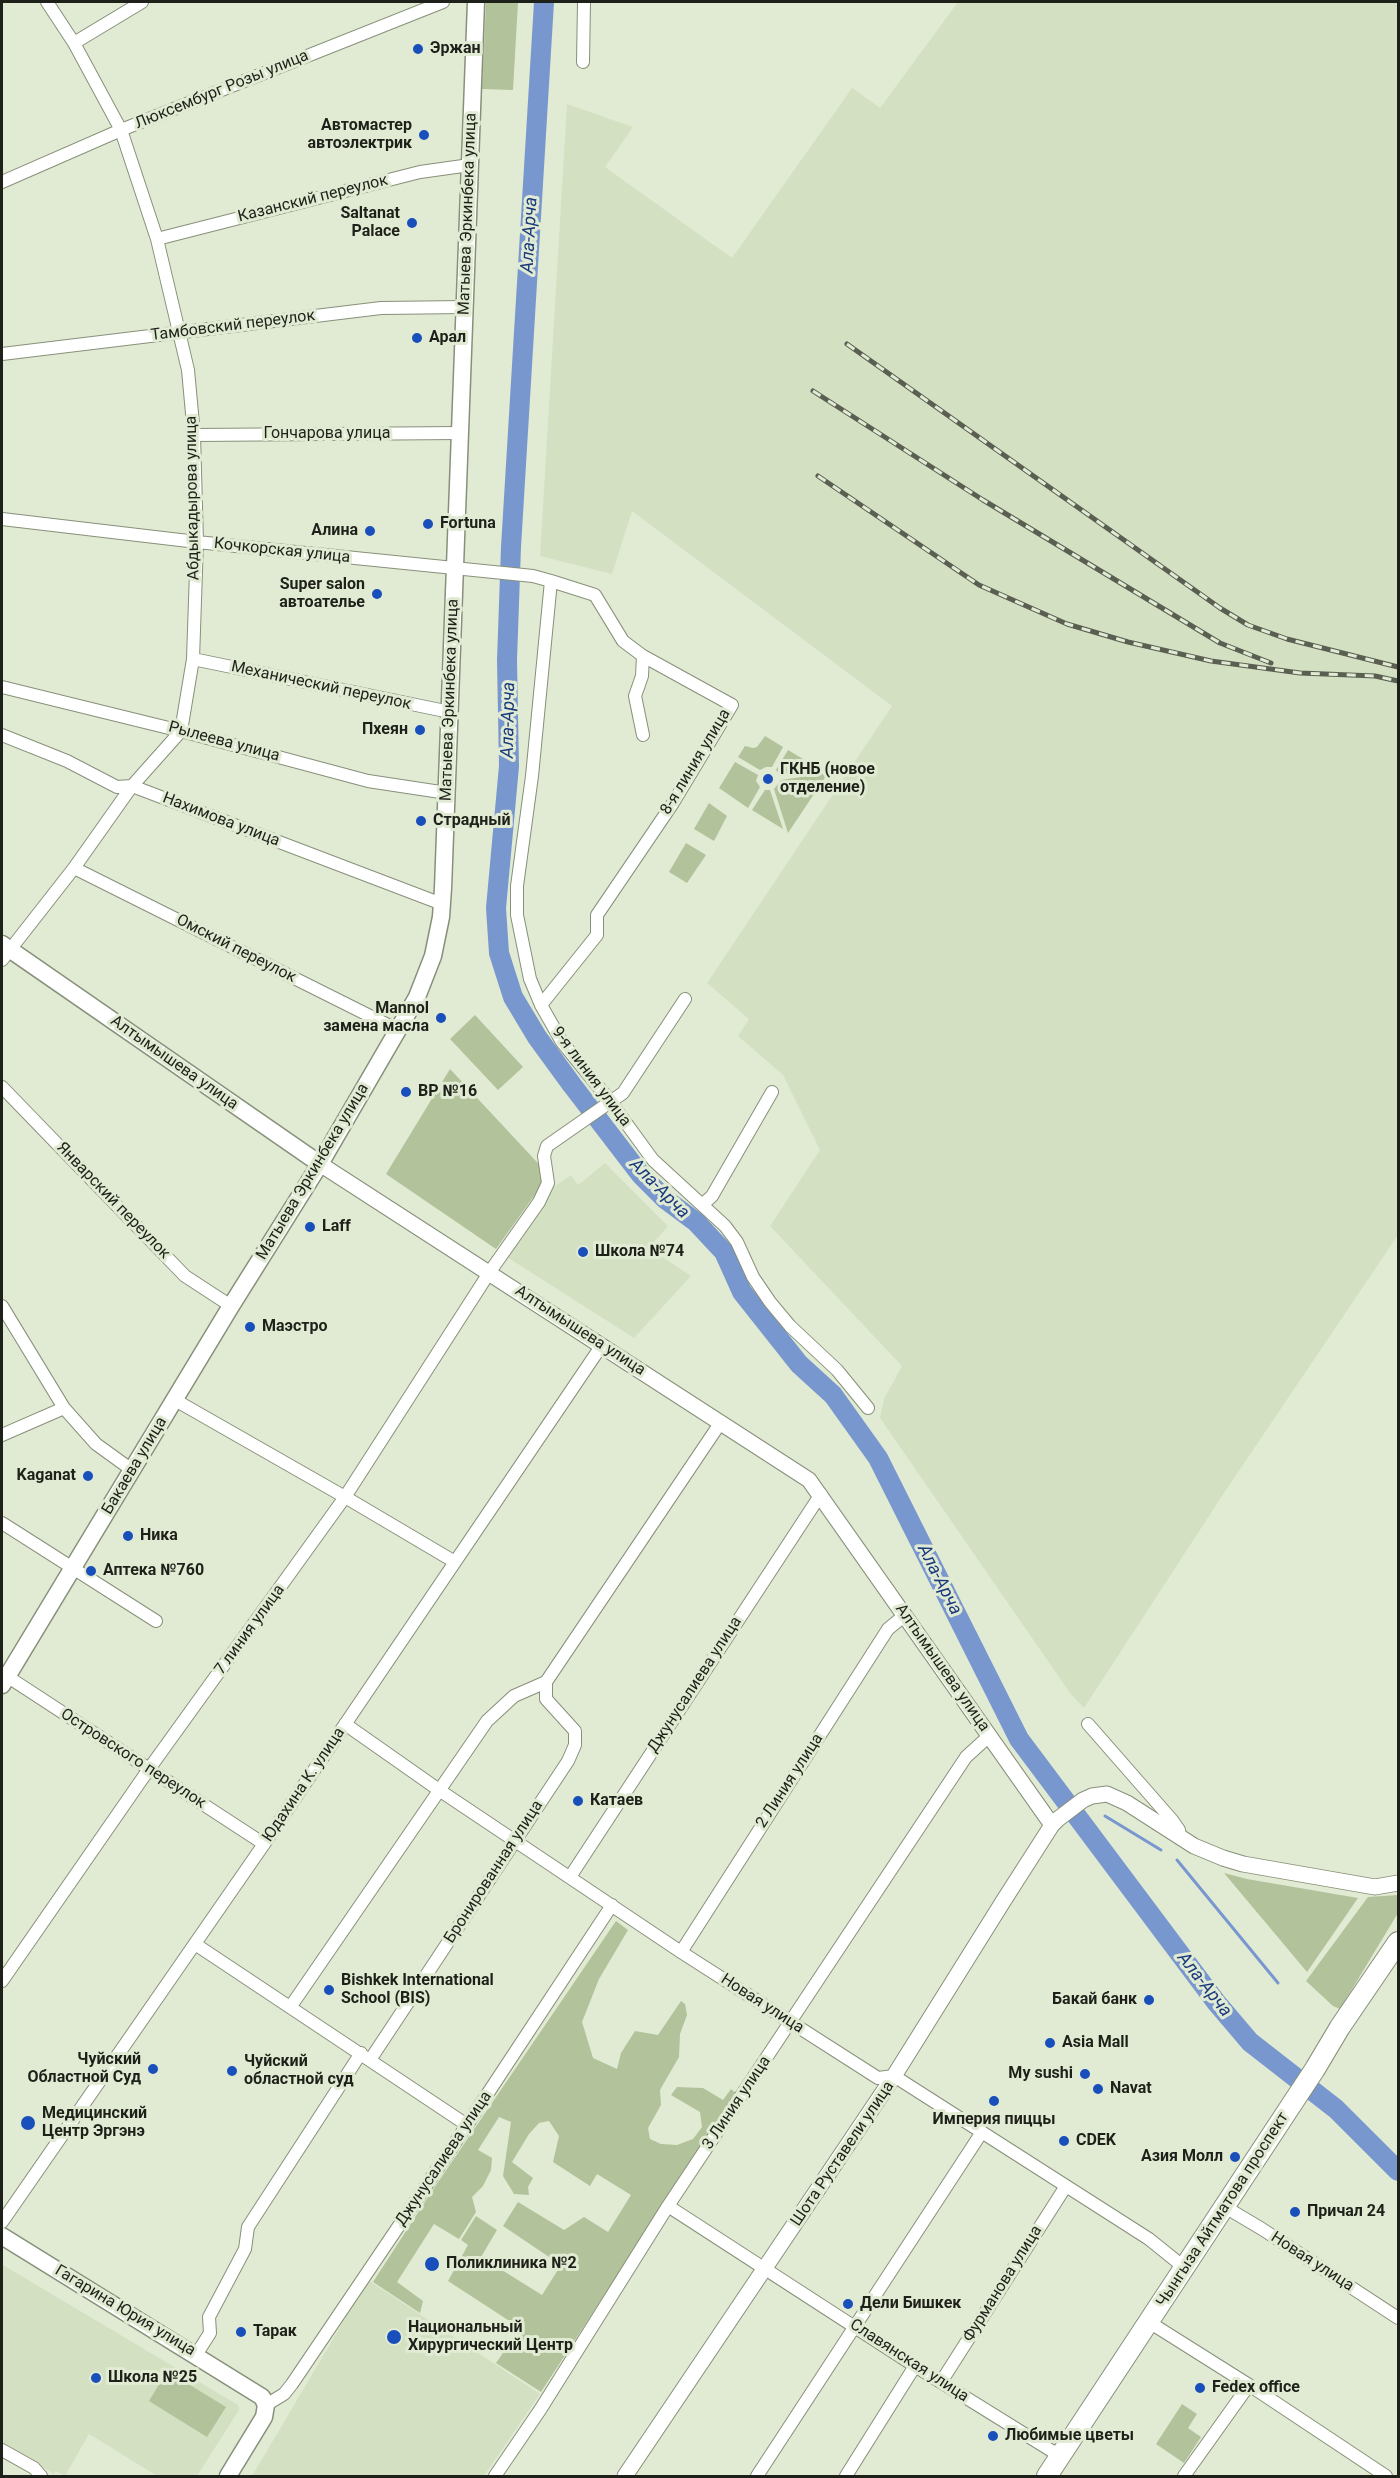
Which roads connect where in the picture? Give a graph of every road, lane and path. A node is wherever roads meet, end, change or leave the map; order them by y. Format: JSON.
{"nodes":[{"id":1,"x":47,"y":2,"type":"edge"},
{"id":2,"x":142,"y":2,"type":"edge"},
{"id":3,"x":443,"y":2,"type":"edge"},
{"id":4,"x":476,"y":2,"type":"edge"},
{"id":5,"x":584,"y":2,"type":"edge"},
{"id":6,"x":74,"y":43,"type":"junction"},
{"id":7,"x":584,"y":62,"type":"dead end"},
{"id":8,"x":121,"y":130,"type":"junction"},
{"id":9,"x":470,"y":165,"type":"junction"},
{"id":10,"x":2,"y":182,"type":"edge"},
{"id":11,"x":157,"y":239,"type":"junction"},
{"id":12,"x":465,"y":307,"type":"junction"},
{"id":13,"x":178,"y":332,"type":"junction"},
{"id":14,"x":2,"y":354,"type":"edge"},
{"id":15,"x":460,"y":433,"type":"junction"},
{"id":16,"x":194,"y":435,"type":"junction"},
{"id":17,"x":2,"y":519,"type":"edge"},
{"id":18,"x":197,"y":542,"type":"junction"},
{"id":19,"x":455,"y":569,"type":"junction"},
{"id":20,"x":551,"y":581,"type":"junction"},
{"id":21,"x":643,"y":656,"type":"junction"},
{"id":22,"x":193,"y":659,"type":"junction"},
{"id":23,"x":2,"y":687,"type":"edge"},
{"id":24,"x":450,"y":712,"type":"junction"},
{"id":25,"x":181,"y":731,"type":"junction"},
{"id":26,"x":2,"y":735,"type":"edge"},
{"id":27,"x":643,"y":735,"type":"dead end"},
{"id":28,"x":132,"y":786,"type":"junction"},
{"id":29,"x":447,"y":793,"type":"junction"},
{"id":30,"x":74,"y":868,"type":"junction"},
{"id":31,"x":442,"y":904,"type":"junction"},
{"id":32,"x":4,"y":951,"type":"edge"},
{"id":33,"x":685,"y":999,"type":"dead end"},
{"id":34,"x":541,"y":1005,"type":"junction"},
{"id":35,"x":398,"y":1030,"type":"junction"},
{"id":36,"x":2,"y":1088,"type":"edge"},
{"id":37,"x":772,"y":1092,"type":"dead end"},
{"id":38,"x":608,"y":1103,"type":"junction"},
{"id":39,"x":320,"y":1164,"type":"junction"},
{"id":40,"x":702,"y":1205,"type":"junction"},
{"id":41,"x":489,"y":1273,"type":"junction"},
{"id":42,"x":2,"y":1306,"type":"edge"},
{"id":43,"x":231,"y":1306,"type":"junction"},
{"id":44,"x":602,"y":1346,"type":"junction"},
{"id":45,"x":175,"y":1400,"type":"junction"},
{"id":46,"x":64,"y":1408,"type":"junction"},
{"id":47,"x":868,"y":1408,"type":"dead end"},
{"id":48,"x":721,"y":1422,"type":"junction"},
{"id":49,"x":2,"y":1435,"type":"edge"},
{"id":50,"x":132,"y":1470,"type":"junction"},
{"id":51,"x":821,"y":1494,"type":"junction"},
{"id":52,"x":345,"y":1497,"type":"junction"},
{"id":53,"x":2,"y":1523,"type":"edge"},
{"id":54,"x":455,"y":1562,"type":"junction"},
{"id":55,"x":72,"y":1570,"type":"junction"},
{"id":56,"x":905,"y":1615,"type":"junction"},
{"id":57,"x":156,"y":1621,"type":"dead end"},
{"id":58,"x":3,"y":1678,"type":"edge"},
{"id":59,"x":546,"y":1682,"type":"junction"},
{"id":60,"x":345,"y":1724,"type":"junction"},
{"id":61,"x":1088,"y":1724,"type":"dead end"},
{"id":62,"x":989,"y":1737,"type":"junction"},
{"id":63,"x":149,"y":1769,"type":"junction"},
{"id":64,"x":439,"y":1790,"type":"junction"},
{"id":65,"x":1055,"y":1822,"type":"junction"},
{"id":66,"x":1180,"y":1837,"type":"junction"},
{"id":67,"x":514,"y":1840,"type":"junction"},
{"id":68,"x":264,"y":1844,"type":"junction"},
{"id":69,"x":570,"y":1877,"type":"junction"},
{"id":70,"x":1398,"y":1883,"type":"edge"},
{"id":71,"x":612,"y":1905,"type":"junction"},
{"id":72,"x":1398,"y":1942,"type":"edge"},
{"id":73,"x":195,"y":1944,"type":"junction"},
{"id":74,"x":681,"y":1952,"type":"junction"},
{"id":75,"x":2,"y":1981,"type":"edge"},
{"id":76,"x":291,"y":2006,"type":"junction"},
{"id":77,"x":790,"y":2022,"type":"junction"},
{"id":78,"x":366,"y":2057,"type":"junction"},
{"id":79,"x":894,"y":2076,"type":"junction"},
{"id":80,"x":468,"y":2125,"type":"junction"},
{"id":81,"x":982,"y":2132,"type":"junction"},
{"id":82,"x":1066,"y":2186,"type":"junction"},
{"id":83,"x":668,"y":2206,"type":"junction"},
{"id":84,"x":1225,"y":2207,"type":"junction"},
{"id":85,"x":2,"y":2222,"type":"edge"},
{"id":86,"x":2,"y":2236,"type":"edge"},
{"id":87,"x":1185,"y":2268,"type":"junction"},
{"id":88,"x":766,"y":2269,"type":"junction"},
{"id":89,"x":1398,"y":2318,"type":"edge"},
{"id":90,"x":1149,"y":2322,"type":"junction"},
{"id":91,"x":855,"y":2327,"type":"junction"},
{"id":92,"x":195,"y":2355,"type":"junction"},
{"id":93,"x":915,"y":2366,"type":"junction"},
{"id":94,"x":941,"y":2382,"type":"junction"},
{"id":95,"x":1249,"y":2385,"type":"junction"},
{"id":96,"x":266,"y":2405,"type":"junction"},
{"id":97,"x":2,"y":2450,"type":"edge"},
{"id":98,"x":1060,"y":2456,"type":"junction"},
{"id":99,"x":41,"y":2476,"type":"edge"},
{"id":100,"x":228,"y":2476,"type":"edge"},
{"id":101,"x":495,"y":2476,"type":"edge"},
{"id":102,"x":625,"y":2476,"type":"edge"},
{"id":103,"x":757,"y":2476,"type":"edge"},
{"id":104,"x":846,"y":2476,"type":"edge"},
{"id":105,"x":1047,"y":2476,"type":"edge"},
{"id":106,"x":1184,"y":2476,"type":"edge"},
{"id":107,"x":1386,"y":2476,"type":"edge"}],
"edges":[{"from":1,"to":6,"type":"street","name":"Абдыкадырова улица"},
{"from":2,"to":6,"type":"street"},
{"from":3,"to":8,"type":"street","name":"Люксембург Розы улица"},
{"from":4,"to":9,"type":"main road","name":"Матыева Эркинбека улица"},
{"from":5,"to":7,"type":"street"},
{"from":6,"to":8,"type":"street","name":"Абдыкадырова улица"},
{"from":8,"to":10,"type":"street","name":"Люксембург Розы улица"},
{"from":8,"to":11,"type":"street","name":"Абдыкадырова улица"},
{"from":9,"to":11,"type":"street","name":"Казанский переулок"},
{"from":9,"to":12,"type":"main road","name":"Матыева Эркинбека улица"},
{"from":11,"to":13,"type":"street","name":"Абдыкадырова улица"},
{"from":12,"to":13,"type":"street","name":"Тамбовский переулок"},
{"from":12,"to":15,"type":"main road","name":"Матыева Эркинбека улица"},
{"from":13,"to":14,"type":"street","name":"Тамбовский переулок"},
{"from":13,"to":16,"type":"street","name":"Абдыкадырова улица"},
{"from":15,"to":16,"type":"street","name":"Гончарова улица"},
{"from":15,"to":19,"type":"main road","name":"Матыева Эркинбека улица"},
{"from":16,"to":18,"type":"street","name":"Абдыкадырова улица"},
{"from":17,"to":18,"type":"street","name":"Кочкорская улица"},
{"from":18,"to":19,"type":"street","name":"Кочкорская улица"},
{"from":18,"to":22,"type":"street","name":"Абдыкадырова улица"},
{"from":19,"to":20,"type":"street"},
{"from":19,"to":24,"type":"main road","name":"Матыева Эркинбека улица"},
{"from":20,"to":21,"type":"street","name":"8-я линия улица"},
{"from":20,"to":34,"type":"street","name":"9-я линия улица"},
{"from":21,"to":27,"type":"street"},
{"from":21,"to":34,"type":"street","name":"8-я линия улица"},
{"from":22,"to":24,"type":"street","name":"Механический переулок"},
{"from":22,"to":25,"type":"street","name":"Абдыкадырова улица"},
{"from":23,"to":25,"type":"street","name":"Рылеева улица"},
{"from":24,"to":29,"type":"main road","name":"Матыева Эркинбека улица"},
{"from":25,"to":28,"type":"street"},
{"from":25,"to":29,"type":"street","name":"Рылеева улица"},
{"from":26,"to":28,"type":"street","name":"Нахимова улица"},
{"from":28,"to":30,"type":"street"},
{"from":28,"to":31,"type":"street","name":"Нахимова улица"},
{"from":29,"to":31,"type":"main road","name":"Матыева Эркинбека улица"},
{"from":30,"to":32,"type":"street"},
{"from":30,"to":35,"type":"street","name":"Омский переулок"},
{"from":31,"to":35,"type":"main road","name":"Матыева Эркинбека улица"},
{"from":32,"to":39,"type":"main road","name":"Алтымышева улица"},
{"from":33,"to":38,"type":"street"},
{"from":34,"to":38,"type":"street","name":"9-я линия улица"},
{"from":35,"to":39,"type":"main road","name":"Матыева Эркинбека улица"},
{"from":36,"to":43,"type":"street","name":"Январский переулок"},
{"from":37,"to":40,"type":"street"},
{"from":38,"to":40,"type":"street","name":"9-я линия улица"},
{"from":38,"to":41,"type":"street","name":"7 линия улица"},
{"from":39,"to":41,"type":"street","name":"Алтымышева улица"},
{"from":39,"to":43,"type":"main road","name":"Матыева Эркинбека улица"},
{"from":40,"to":47,"type":"street","name":"9-я линия улица"},
{"from":41,"to":44,"type":"street","name":"Алтымышева улица"},
{"from":41,"to":52,"type":"street","name":"7 линия улица"},
{"from":42,"to":46,"type":"street"},
{"from":43,"to":45,"type":"main road","name":"Матыева Эркинбека улица"},
{"from":44,"to":48,"type":"street","name":"Алтымышева улица"},
{"from":44,"to":54,"type":"street","name":"Юдахина К. улица"},
{"from":45,"to":50,"type":"main road","name":"Бакаева улица"},
{"from":45,"to":52,"type":"street","name":"Бакаева улица"},
{"from":46,"to":49,"type":"street"},
{"from":46,"to":50,"type":"street"},
{"from":48,"to":51,"type":"street","name":"Алтымышева улица"},
{"from":48,"to":59,"type":"street"},
{"from":50,"to":55,"type":"main road","name":"Бакаева улица"},
{"from":51,"to":56,"type":"street","name":"Алтымышева улица"},
{"from":51,"to":69,"type":"street","name":"Джунусалиева улица"},
{"from":52,"to":54,"type":"street","name":"Бакаева улица"},
{"from":52,"to":63,"type":"street","name":"7 линия улица"},
{"from":53,"to":55,"type":"street"},
{"from":54,"to":60,"type":"street","name":"Юдахина К. улица"},
{"from":55,"to":57,"type":"street"},
{"from":55,"to":58,"type":"main road","name":"Бакаева улица"},
{"from":56,"to":62,"type":"street","name":"Алтымышева улица"},
{"from":56,"to":74,"type":"street","name":"2 Линия улица"},
{"from":58,"to":63,"type":"street","name":"Островского переулок"},
{"from":59,"to":64,"type":"street"},
{"from":59,"to":67,"type":"street","name":"Бронированная улица"},
{"from":60,"to":64,"type":"street","name":"Новая улица"},
{"from":60,"to":68,"type":"street","name":"Юдахина К. улица"},
{"from":61,"to":66,"type":"street"},
{"from":62,"to":65,"type":"street","name":"Алтымышева улица"},
{"from":62,"to":77,"type":"street","name":"3 Линия улица"},
{"from":63,"to":68,"type":"street","name":"Островского переулок"},
{"from":63,"to":75,"type":"street","name":"7 линия улица"},
{"from":64,"to":67,"type":"street","name":"Новая улица"},
{"from":64,"to":76,"type":"street"},
{"from":65,"to":66,"type":"street"},
{"from":65,"to":79,"type":"street","name":"Шота Руставели улица"},
{"from":66,"to":70,"type":"street"},
{"from":67,"to":69,"type":"street","name":"Новая улица"},
{"from":67,"to":78,"type":"street","name":"Бронированная улица"},
{"from":68,"to":73,"type":"street","name":"Юдахина К. улица"},
{"from":69,"to":71,"type":"street","name":"Новая улица"},
{"from":71,"to":74,"type":"street","name":"Новая улица"},
{"from":71,"to":80,"type":"street","name":"Джунусалиева улица"},
{"from":72,"to":84,"type":"main road","name":"Чынгыза Айтматова проспект"},
{"from":73,"to":76,"type":"street"},
{"from":73,"to":85,"type":"street","name":"Юдахина К. улица"},
{"from":74,"to":77,"type":"street","name":"Новая улица"},
{"from":76,"to":78,"type":"street"},
{"from":77,"to":79,"type":"street","name":"Новая улица"},
{"from":77,"to":83,"type":"street","name":"3 Линия улица"},
{"from":78,"to":80,"type":"street"},
{"from":78,"to":92,"type":"street","name":"Бронированная улица"},
{"from":79,"to":81,"type":"street","name":"Новая улица"},
{"from":79,"to":88,"type":"street","name":"Шота Руставели улица"},
{"from":80,"to":96,"type":"street","name":"Джунусалиева улица"},
{"from":81,"to":82,"type":"street","name":"Новая улица"},
{"from":81,"to":91,"type":"street"},
{"from":82,"to":87,"type":"street","name":"Новая улица"},
{"from":82,"to":94,"type":"street","name":"Фурманова улица"},
{"from":83,"to":88,"type":"street","name":"Славянская улица"},
{"from":83,"to":101,"type":"street","name":"3 Линия улица"},
{"from":84,"to":87,"type":"main road","name":"Чынгыза Айтматова проспект"},
{"from":84,"to":89,"type":"street","name":"Новая улица"},
{"from":86,"to":92,"type":"main road","name":"Гагарина Юрия улица"},
{"from":87,"to":90,"type":"main road","name":"Чынгыза Айтматова проспект"},
{"from":88,"to":91,"type":"street","name":"Славянская улица"},
{"from":88,"to":102,"type":"street","name":"Шота Руставели улица"},
{"from":90,"to":95,"type":"street"},
{"from":90,"to":98,"type":"main road","name":"Чынгыза Айтматова проспект"},
{"from":91,"to":93,"type":"street","name":"Славянская улица"},
{"from":91,"to":103,"type":"street"},
{"from":92,"to":96,"type":"main road","name":"Гагарина Юрия улица"},
{"from":93,"to":94,"type":"street","name":"Славянская улица"},
{"from":93,"to":104,"type":"street"},
{"from":94,"to":98,"type":"street","name":"Славянская улица"},
{"from":95,"to":106,"type":"street"},
{"from":95,"to":107,"type":"street"},
{"from":96,"to":100,"type":"main road"},
{"from":97,"to":99,"type":"street"},
{"from":98,"to":105,"type":"main road","name":"Чынгыза Айтматова проспект"}]}
